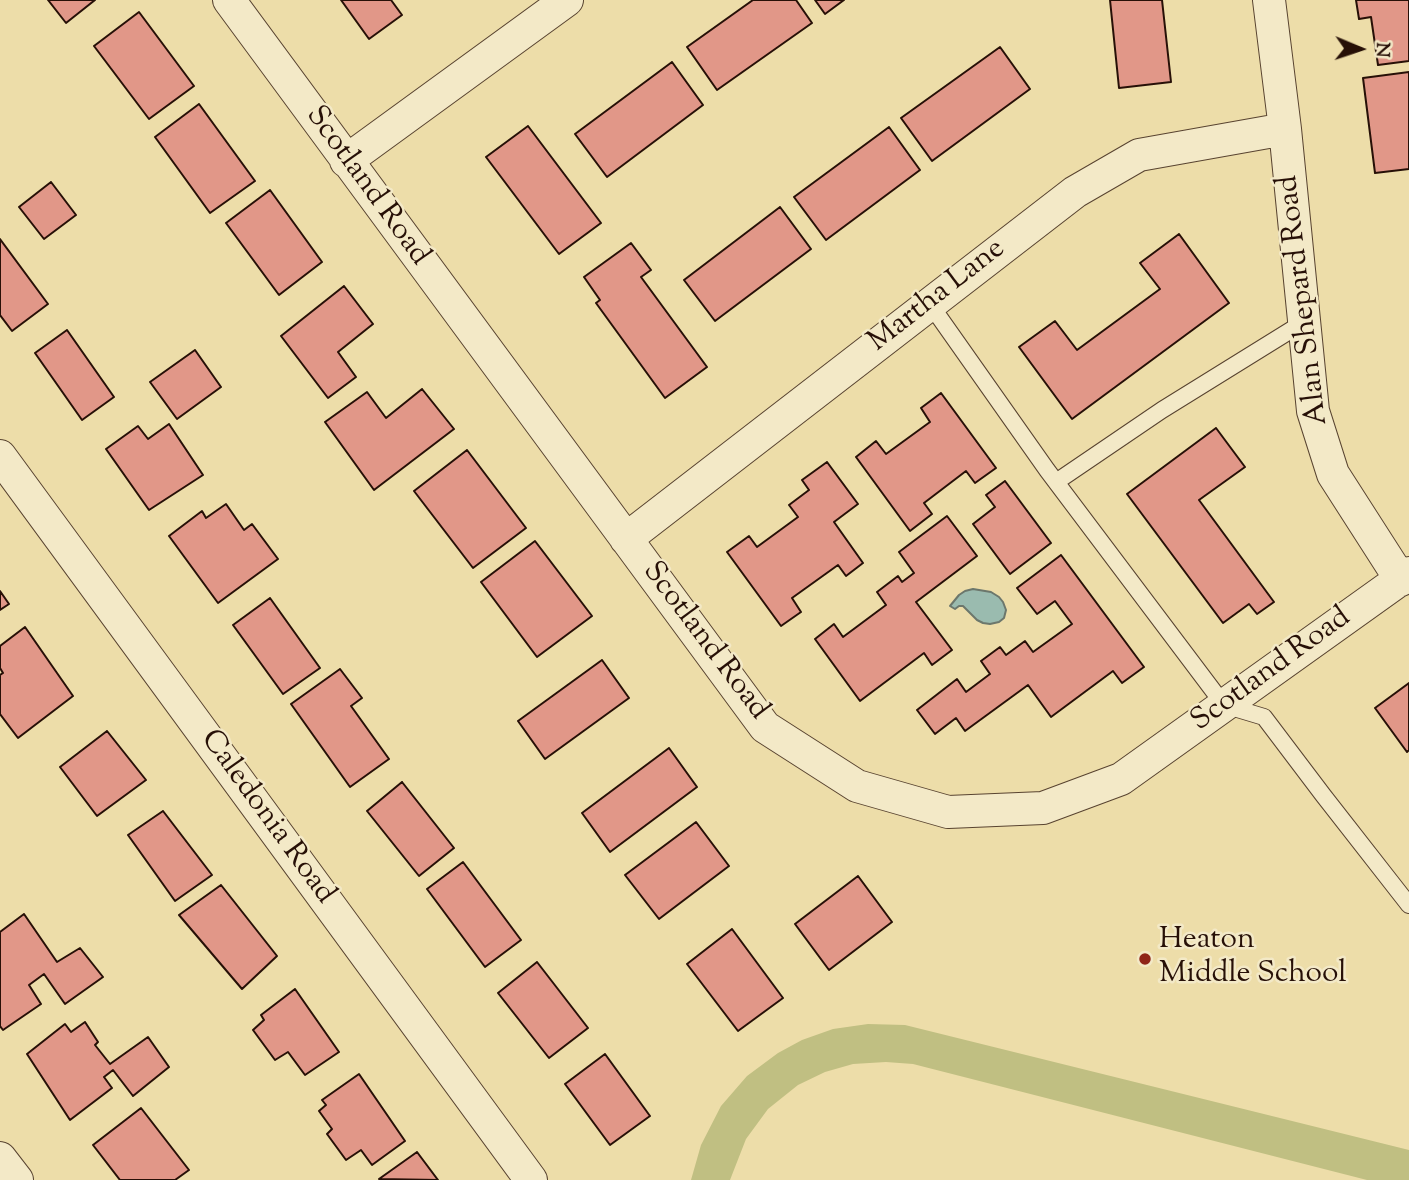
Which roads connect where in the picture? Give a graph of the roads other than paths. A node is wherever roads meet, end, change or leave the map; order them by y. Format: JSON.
{"nodes":[{"id":1,"x":229,"y":0,"type":"edge"},
{"id":2,"x":567,"y":0,"type":"edge"},
{"id":3,"x":1269,"y":0,"type":"edge"},
{"id":4,"x":1285,"y":129,"type":"junction"},
{"id":5,"x":346,"y":161,"type":"junction"},
{"id":6,"x":930,"y":303,"type":"junction"},
{"id":7,"x":1304,"y":322,"type":"junction"},
{"id":8,"x":0,"y":456,"type":"edge"},
{"id":9,"x":1056,"y":482,"type":"junction"},
{"id":10,"x":626,"y":539,"type":"junction"},
{"id":11,"x":1405,"y":576,"type":"edge"},
{"id":12,"x":1224,"y":705,"type":"junction"},
{"id":13,"x":1409,"y":905,"type":"edge"},
{"id":14,"x":0,"y":1158,"type":"edge"},
{"id":15,"x":16,"y":1180,"type":"edge"},
{"id":16,"x":531,"y":1180,"type":"edge"}],
"edges":[{"from":1,"to":5,"type":"street","name":"Scotland Road"},
{"from":2,"to":5,"type":"street"},
{"from":3,"to":4,"type":"street","name":"Alan Shepard Road"},
{"from":4,"to":6,"type":"street","name":"Martha Lane"},
{"from":4,"to":7,"type":"street","name":"Alan Shepard Road"},
{"from":5,"to":10,"type":"street","name":"Scotland Road"},
{"from":6,"to":9,"type":"lane"},
{"from":6,"to":10,"type":"street","name":"Martha Lane"},
{"from":7,"to":9,"type":"lane"},
{"from":7,"to":11,"type":"street","name":"Alan Shepard Road"},
{"from":8,"to":16,"type":"street","name":"Caledonia Road"},
{"from":9,"to":12,"type":"lane"},
{"from":10,"to":12,"type":"street","name":"Scotland Road"},
{"from":11,"to":12,"type":"street","name":"Scotland Road"},
{"from":12,"to":13,"type":"lane"},
{"from":14,"to":15,"type":"street"}]}
